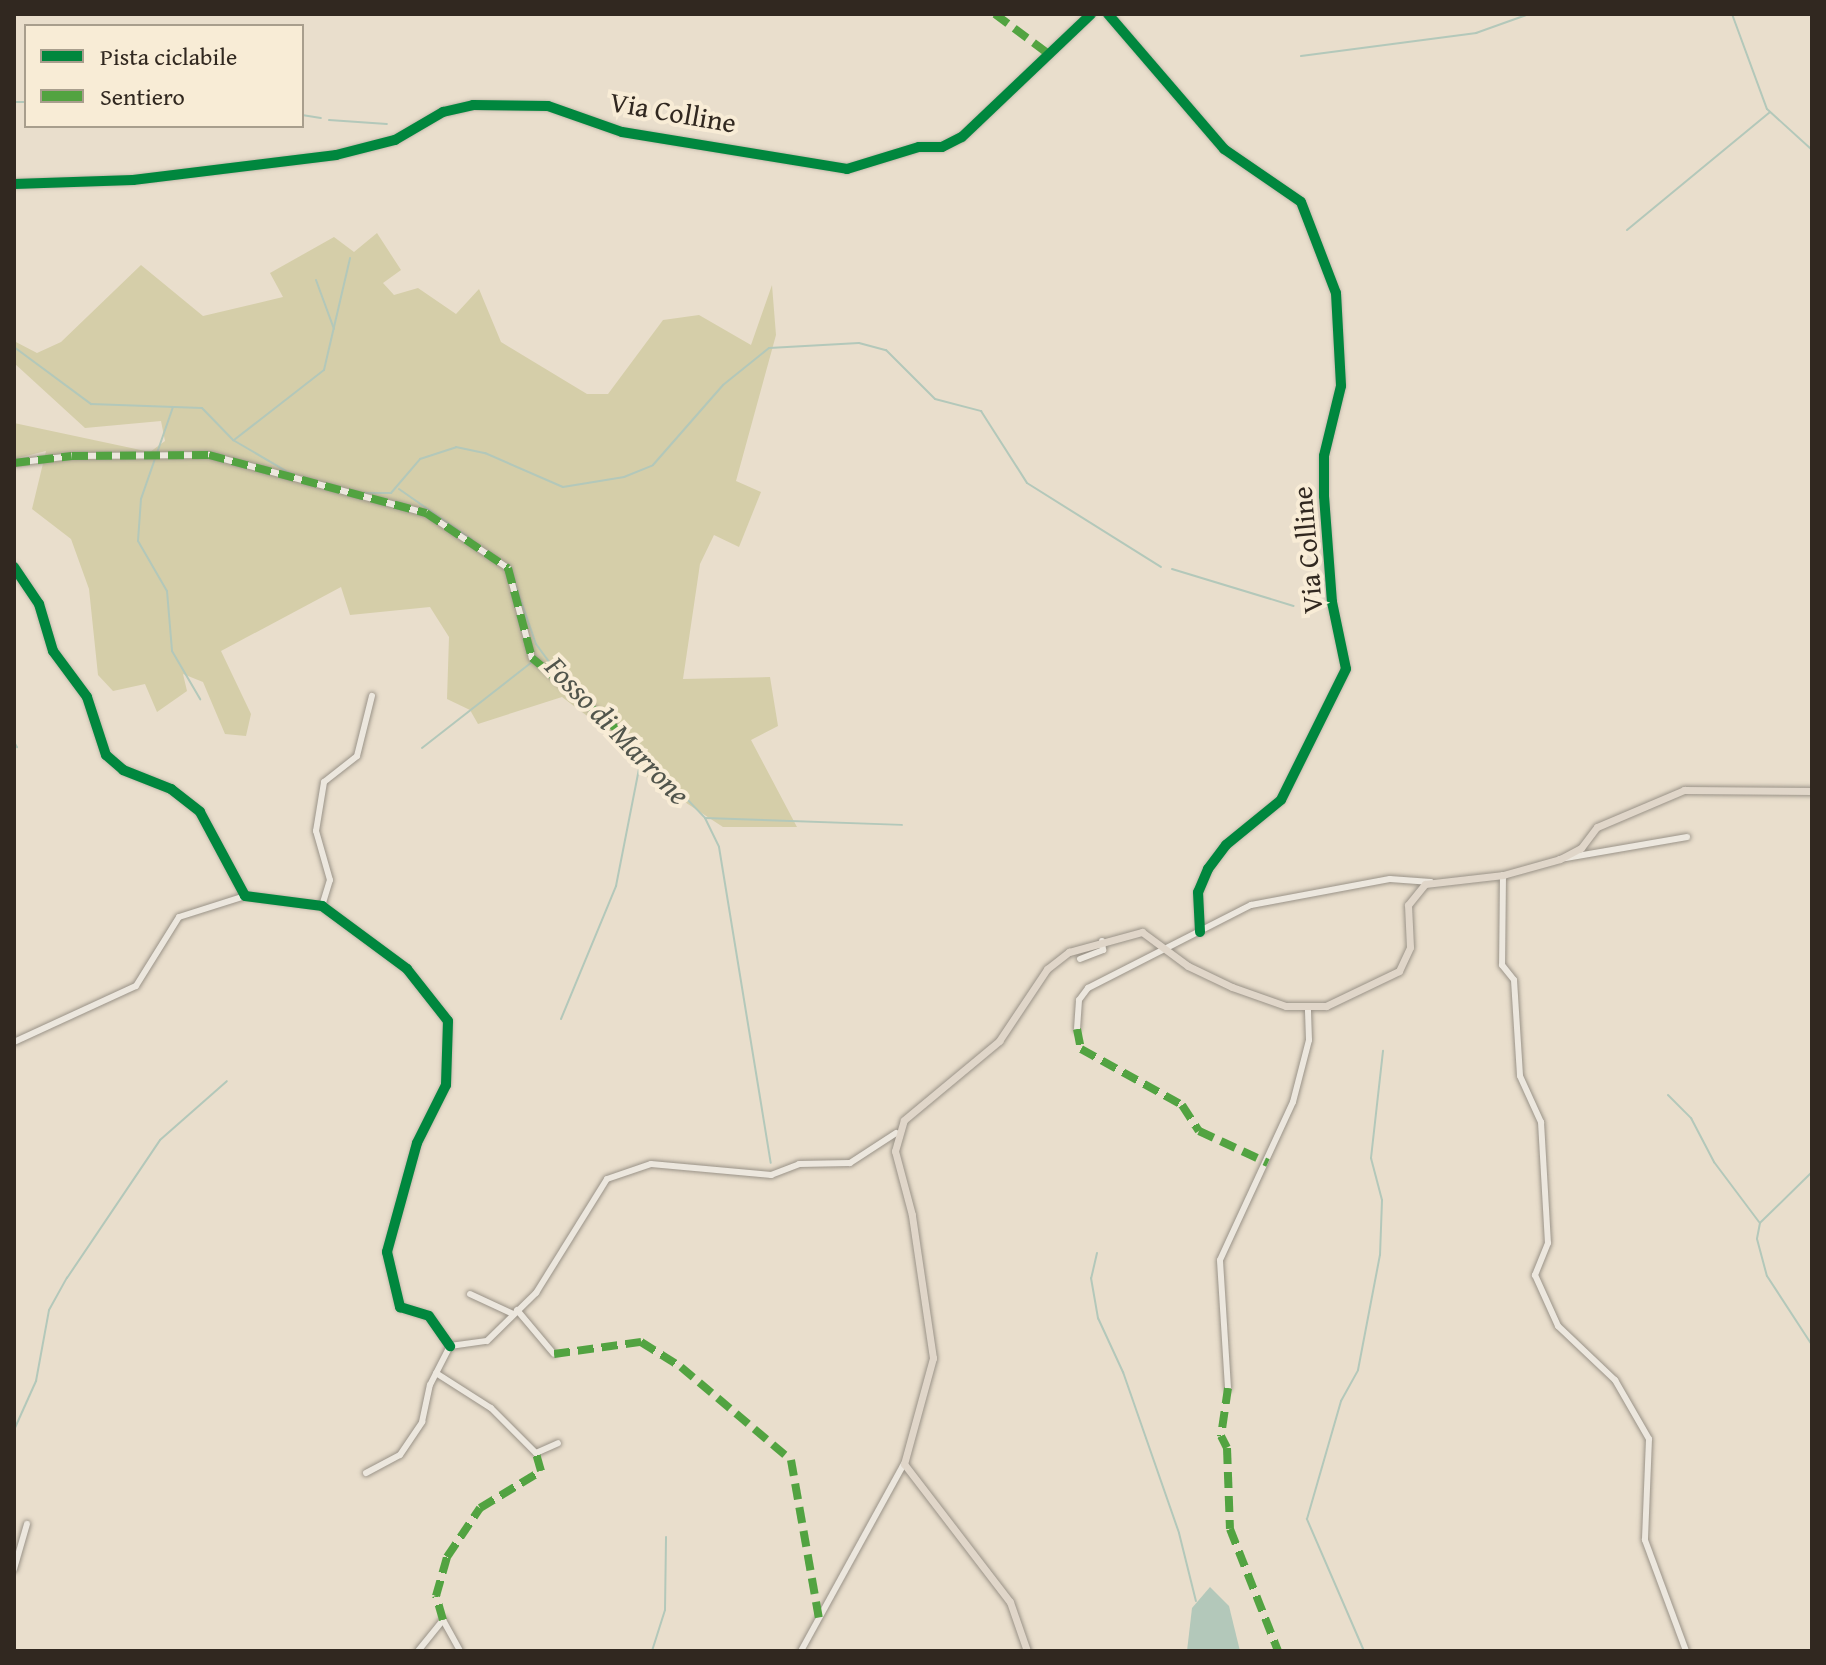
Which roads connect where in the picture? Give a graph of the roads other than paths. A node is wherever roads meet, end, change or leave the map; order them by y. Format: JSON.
{"nodes":[{"id":1,"x":1091,"y":14,"type":"edge"},
{"id":2,"x":1108,"y":14,"type":"edge"},
{"id":3,"x":14,"y":184,"type":"edge"},
{"id":4,"x":14,"y":463,"type":"edge"},
{"id":5,"x":14,"y":567,"type":"edge"},
{"id":6,"x":372,"y":696,"type":"dead end"},
{"id":7,"x":619,"y":731,"type":"dead end"},
{"id":8,"x":1812,"y":791,"type":"edge"},
{"id":9,"x":1687,"y":837,"type":"dead end"},
{"id":10,"x":1560,"y":859,"type":"junction"},
{"id":11,"x":1503,"y":875,"type":"junction"},
{"id":12,"x":1431,"y":882,"type":"junction"},
{"id":13,"x":245,"y":896,"type":"junction"},
{"id":14,"x":322,"y":906,"type":"junction"},
{"id":15,"x":1200,"y":932,"type":"junction"},
{"id":16,"x":1102,"y":941,"type":"junction"},
{"id":17,"x":1166,"y":951,"type":"junction"},
{"id":18,"x":1080,"y":959,"type":"dead end"},
{"id":19,"x":1308,"y":1009,"type":"junction"},
{"id":20,"x":1077,"y":1029,"type":"dead end"},
{"id":21,"x":14,"y":1042,"type":"edge"},
{"id":22,"x":896,"y":1133,"type":"junction"},
{"id":23,"x":470,"y":1294,"type":"dead end"},
{"id":24,"x":515,"y":1312,"type":"junction"},
{"id":25,"x":450,"y":1346,"type":"junction"},
{"id":26,"x":554,"y":1354,"type":"dead end"},
{"id":27,"x":436,"y":1373,"type":"junction"},
{"id":28,"x":1228,"y":1388,"type":"dead end"},
{"id":29,"x":558,"y":1443,"type":"dead end"},
{"id":30,"x":904,"y":1464,"type":"junction"},
{"id":31,"x":366,"y":1473,"type":"dead end"},
{"id":32,"x":27,"y":1524,"type":"dead end"},
{"id":33,"x":14,"y":1569,"type":"edge"},
{"id":34,"x":418,"y":1651,"type":"edge"},
{"id":35,"x":460,"y":1651,"type":"edge"},
{"id":36,"x":801,"y":1651,"type":"edge"},
{"id":37,"x":1027,"y":1651,"type":"edge"},
{"id":38,"x":1686,"y":1651,"type":"edge"}],
"edges":[{"from":1,"to":3,"type":"street","name":"Via Colline"},
{"from":2,"to":15,"type":"street","name":"Via Colline"},
{"from":4,"to":7,"type":"street"},
{"from":5,"to":13,"type":"street"},
{"from":6,"to":14,"type":"street"},
{"from":8,"to":10,"type":"main road"},
{"from":9,"to":10,"type":"street"},
{"from":10,"to":11,"type":"main road"},
{"from":11,"to":12,"type":"main road"},
{"from":11,"to":38,"type":"street"},
{"from":12,"to":15,"type":"street"},
{"from":12,"to":19,"type":"main road"},
{"from":13,"to":14,"type":"street"},
{"from":13,"to":21,"type":"street"},
{"from":14,"to":25,"type":"street"},
{"from":15,"to":17,"type":"street"},
{"from":16,"to":17,"type":"main road"},
{"from":16,"to":18,"type":"street"},
{"from":16,"to":22,"type":"main road"},
{"from":17,"to":19,"type":"main road"},
{"from":17,"to":20,"type":"street"},
{"from":19,"to":28,"type":"street"},
{"from":22,"to":24,"type":"street"},
{"from":22,"to":30,"type":"main road"},
{"from":23,"to":24,"type":"street"},
{"from":24,"to":25,"type":"street"},
{"from":24,"to":26,"type":"street"},
{"from":25,"to":27,"type":"street"},
{"from":27,"to":29,"type":"street"},
{"from":27,"to":31,"type":"street"},
{"from":30,"to":36,"type":"street"},
{"from":30,"to":37,"type":"main road"},
{"from":32,"to":33,"type":"street"},
{"from":34,"to":35,"type":"street"}]}
